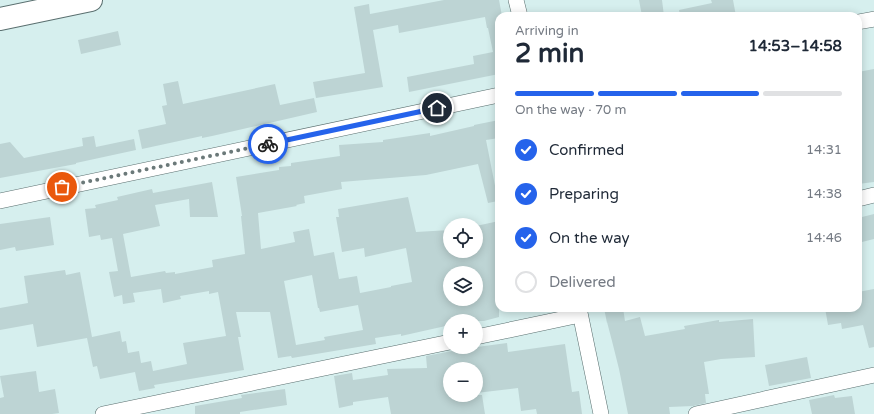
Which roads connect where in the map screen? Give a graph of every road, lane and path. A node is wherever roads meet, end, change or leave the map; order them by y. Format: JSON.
{"nodes":[{"id":1,"x":91,"y":0,"type":"edge"},
{"id":2,"x":516,"y":0,"type":"edge"},
{"id":3,"x":519,"y":12,"type":"edge"},
{"id":4,"x":0,"y":19,"type":"edge"},
{"id":5,"x":874,"y":19,"type":"edge"},
{"id":6,"x":862,"y":21,"type":"edge"},
{"id":7,"x":495,"y":96,"type":"edge"},
{"id":8,"x":874,"y":195,"type":"edge"},
{"id":9,"x":862,"y":198,"type":"edge"},
{"id":10,"x":0,"y":200,"type":"edge"},
{"id":11,"x":579,"y":312,"type":"edge"},
{"id":12,"x":483,"y":335,"type":"edge"},
{"id":13,"x":443,"y":343,"type":"edge"},
{"id":14,"x":874,"y":375,"type":"edge"},
{"id":15,"x":103,"y":414,"type":"edge"},
{"id":16,"x":601,"y":414,"type":"edge"},
{"id":17,"x":696,"y":414,"type":"edge"}],
"edges":[{"from":1,"to":4,"type":"main road"},
{"from":2,"to":3,"type":"street"},
{"from":5,"to":6,"type":"street"},
{"from":7,"to":10,"type":"street"},
{"from":8,"to":9,"type":"street"},
{"from":11,"to":12,"type":"street"},
{"from":11,"to":16,"type":"street"},
{"from":13,"to":15,"type":"street"},
{"from":14,"to":17,"type":"street"}]}
